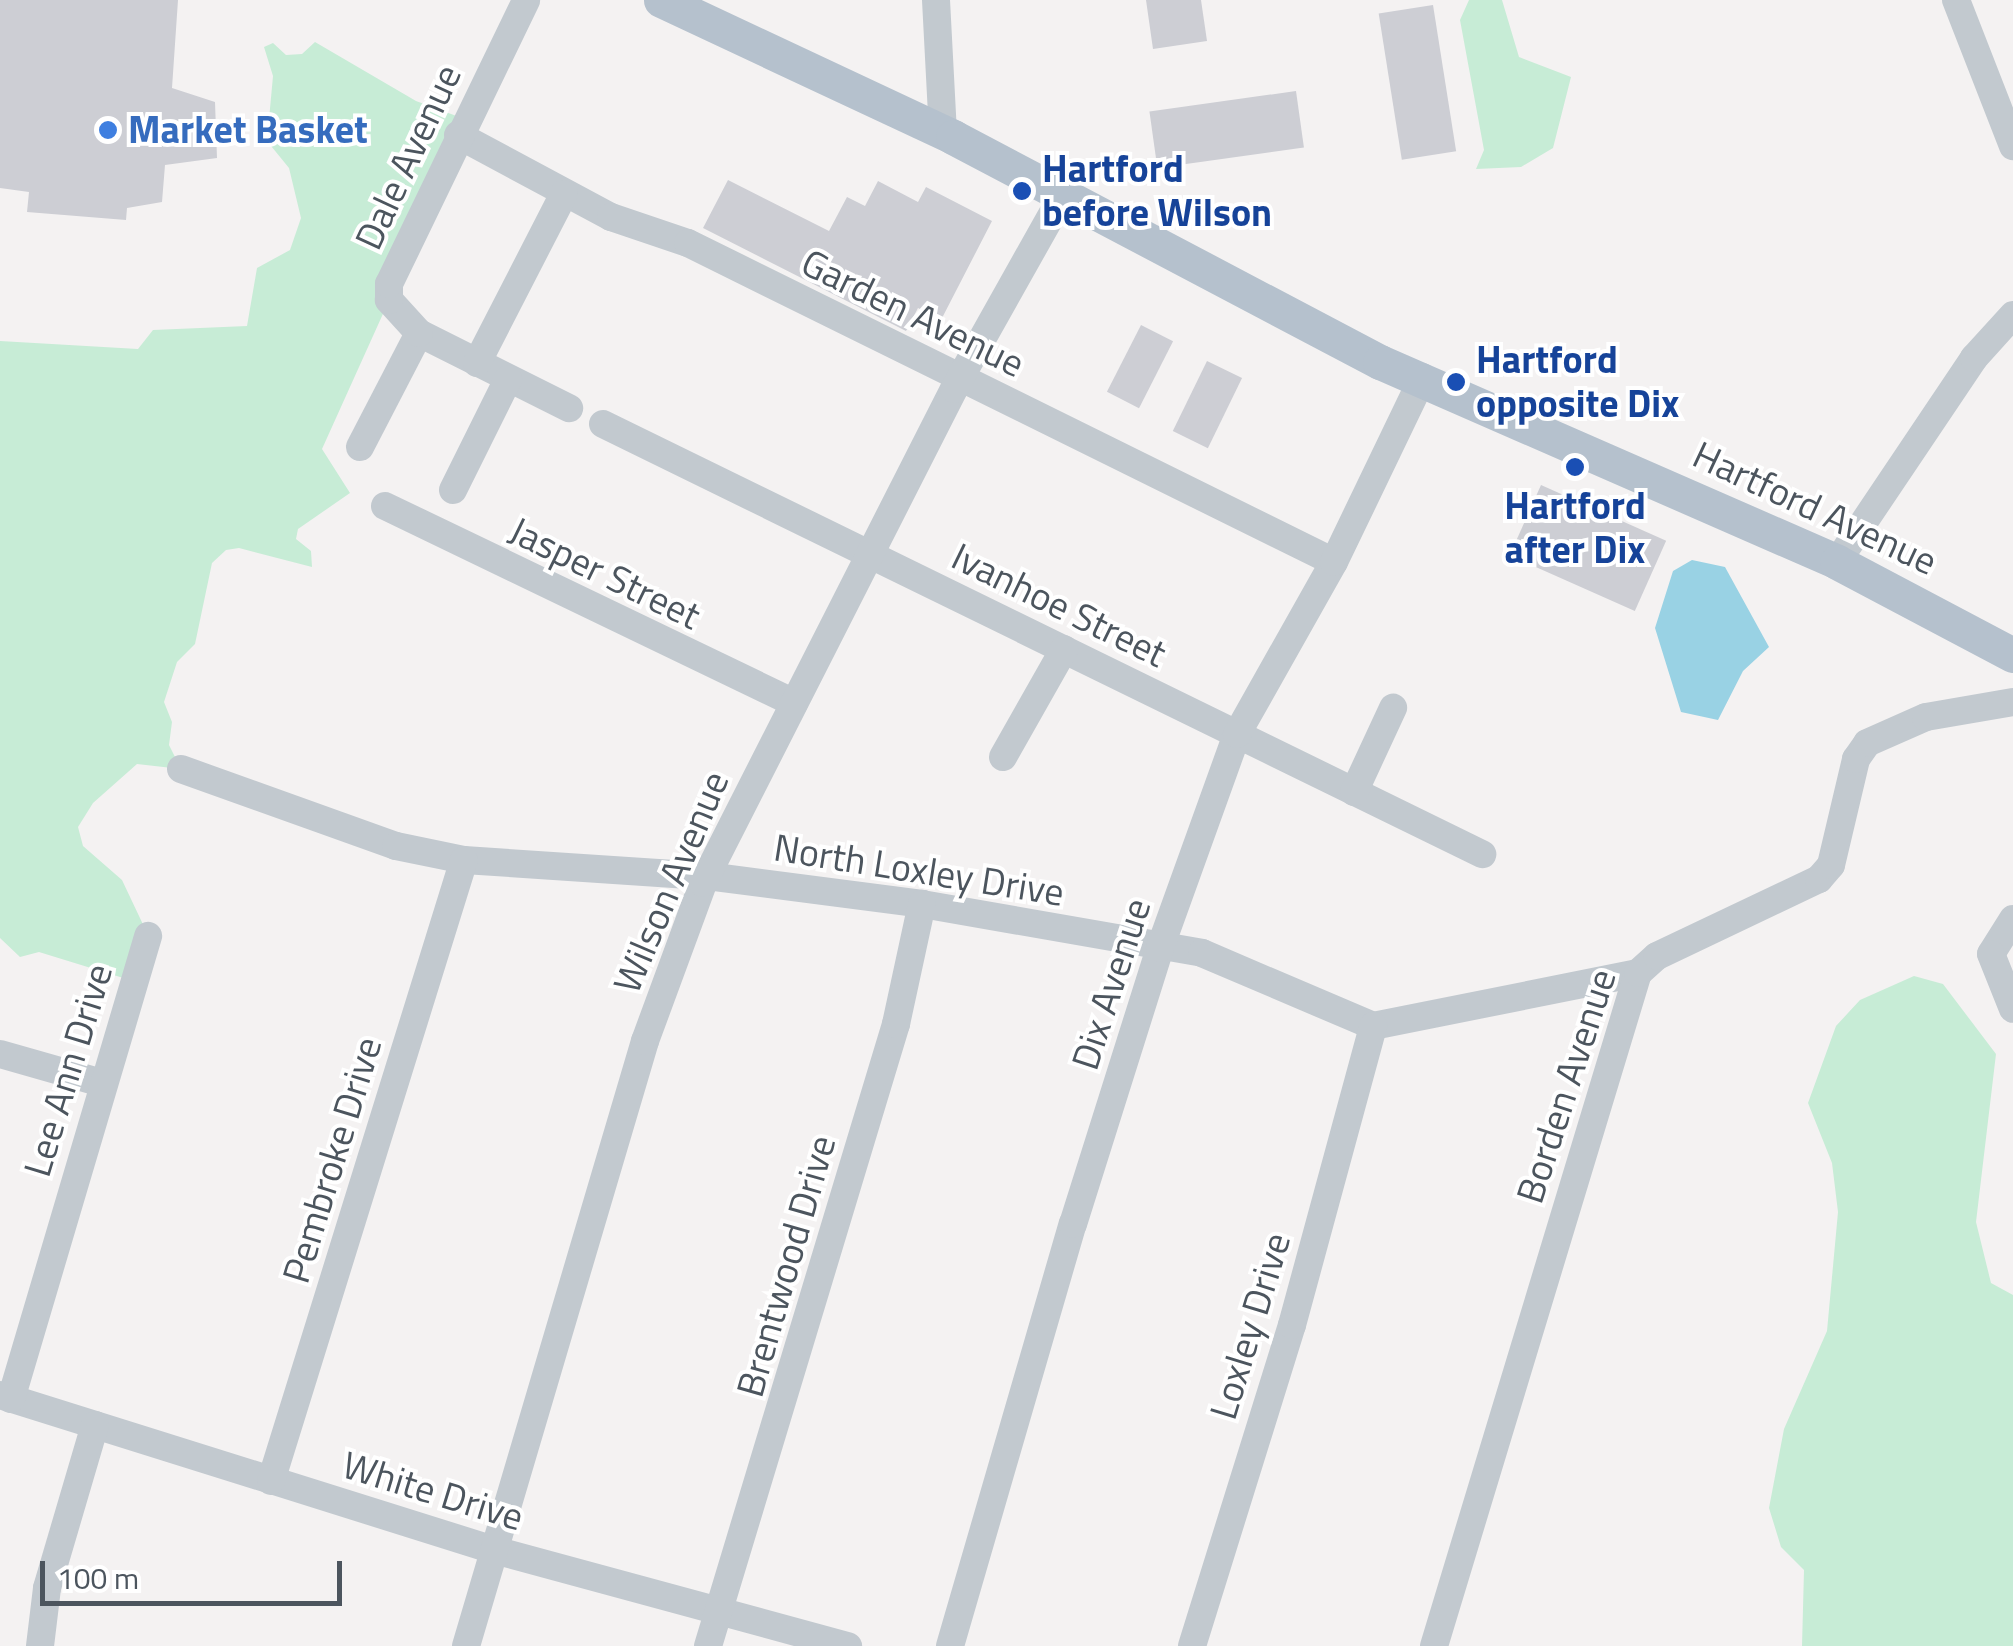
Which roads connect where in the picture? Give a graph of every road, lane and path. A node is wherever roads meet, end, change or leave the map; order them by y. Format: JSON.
{"nodes":[{"id":1,"x":526,"y":0,"type":"edge"},
{"id":2,"x":936,"y":0,"type":"edge"},
{"id":3,"x":1956,"y":0,"type":"edge"},
{"id":4,"x":677,"y":4,"type":"edge"},
{"id":5,"x":944,"y":133,"type":"junction"},
{"id":6,"x":458,"y":135,"type":"junction"},
{"id":7,"x":2011,"y":141,"type":"edge"},
{"id":8,"x":564,"y":194,"type":"junction"},
{"id":9,"x":1064,"y":195,"type":"junction"},
{"id":10,"x":2013,"y":315,"type":"edge"},
{"id":11,"x":419,"y":332,"type":"junction"},
{"id":12,"x":477,"y":363,"type":"junction"},
{"id":13,"x":1423,"y":377,"type":"junction"},
{"id":14,"x":960,"y":378,"type":"junction"},
{"id":15,"x":508,"y":379,"type":"junction"},
{"id":16,"x":570,"y":408,"type":"dead end"},
{"id":17,"x":603,"y":424,"type":"dead end"},
{"id":18,"x":360,"y":447,"type":"dead end"},
{"id":19,"x":452,"y":490,"type":"dead end"},
{"id":20,"x":385,"y":506,"type":"dead end"},
{"id":21,"x":870,"y":554,"type":"junction"},
{"id":22,"x":1334,"y":562,"type":"junction"},
{"id":23,"x":1837,"y":562,"type":"junction"},
{"id":24,"x":1064,"y":649,"type":"junction"},
{"id":25,"x":2013,"y":655,"type":"edge"},
{"id":26,"x":2013,"y":702,"type":"edge"},
{"id":27,"x":794,"y":703,"type":"junction"},
{"id":28,"x":1393,"y":708,"type":"dead end"},
{"id":29,"x":1237,"y":734,"type":"junction"},
{"id":30,"x":1003,"y":756,"type":"dead end"},
{"id":31,"x":181,"y":769,"type":"dead end"},
{"id":32,"x":1354,"y":792,"type":"junction"},
{"id":33,"x":1482,"y":854,"type":"dead end"},
{"id":34,"x":464,"y":860,"type":"junction"},
{"id":35,"x":707,"y":876,"type":"junction"},
{"id":36,"x":922,"y":904,"type":"junction"},
{"id":37,"x":2013,"y":919,"type":"edge"},
{"id":38,"x":148,"y":936,"type":"dead end"},
{"id":39,"x":1160,"y":948,"type":"junction"},
{"id":40,"x":1638,"y":973,"type":"junction"},
{"id":41,"x":2013,"y":1009,"type":"edge"},
{"id":42,"x":1373,"y":1026,"type":"junction"},
{"id":43,"x":0,"y":1054,"type":"edge"},
{"id":44,"x":102,"y":1083,"type":"junction"},
{"id":45,"x":6,"y":1397,"type":"edge"},
{"id":46,"x":94,"y":1425,"type":"junction"},
{"id":47,"x":271,"y":1481,"type":"junction"},
{"id":48,"x":494,"y":1550,"type":"junction"},
{"id":49,"x":719,"y":1611,"type":"junction"},
{"id":50,"x":40,"y":1646,"type":"edge"},
{"id":51,"x":466,"y":1646,"type":"edge"},
{"id":52,"x":708,"y":1646,"type":"edge"},
{"id":53,"x":848,"y":1646,"type":"edge"},
{"id":54,"x":950,"y":1646,"type":"edge"},
{"id":55,"x":1192,"y":1646,"type":"edge"},
{"id":56,"x":1434,"y":1646,"type":"edge"}],
"edges":[{"from":1,"to":6,"type":"street","name":"Dale Avenue"},
{"from":2,"to":5,"type":"street"},
{"from":3,"to":7,"type":"street"},
{"from":4,"to":5,"type":"main road","name":"Hartford Avenue"},
{"from":5,"to":9,"type":"main road","name":"Hartford Avenue"},
{"from":6,"to":8,"type":"street","name":"Garden Avenue"},
{"from":6,"to":11,"type":"street","name":"Dale Avenue"},
{"from":8,"to":12,"type":"street"},
{"from":8,"to":14,"type":"street","name":"Garden Avenue"},
{"from":9,"to":13,"type":"main road","name":"Hartford Avenue"},
{"from":9,"to":14,"type":"street","name":"Wilson Avenue"},
{"from":10,"to":23,"type":"street"},
{"from":11,"to":12,"type":"street"},
{"from":11,"to":18,"type":"street"},
{"from":12,"to":15,"type":"street"},
{"from":13,"to":22,"type":"street","name":"Dix Avenue"},
{"from":13,"to":23,"type":"main road","name":"Hartford Avenue"},
{"from":14,"to":21,"type":"street","name":"Wilson Avenue"},
{"from":14,"to":22,"type":"street","name":"Garden Avenue"},
{"from":15,"to":16,"type":"street"},
{"from":15,"to":19,"type":"street"},
{"from":17,"to":21,"type":"street","name":"Ivanhoe Street"},
{"from":20,"to":27,"type":"street","name":"Jasper Street"},
{"from":21,"to":24,"type":"street","name":"Ivanhoe Street"},
{"from":21,"to":27,"type":"street","name":"Wilson Avenue"},
{"from":22,"to":29,"type":"street","name":"Dix Avenue"},
{"from":23,"to":25,"type":"main road","name":"Hartford Avenue"},
{"from":24,"to":29,"type":"street","name":"Ivanhoe Street"},
{"from":24,"to":30,"type":"street"},
{"from":26,"to":40,"type":"street","name":"Borden Avenue"},
{"from":27,"to":35,"type":"street","name":"Wilson Avenue"},
{"from":28,"to":32,"type":"street"},
{"from":29,"to":32,"type":"street","name":"Ivanhoe Street"},
{"from":29,"to":39,"type":"street","name":"Dix Avenue"},
{"from":31,"to":34,"type":"street","name":"North Loxley Drive"},
{"from":32,"to":33,"type":"street","name":"Ivanhoe Street"},
{"from":34,"to":35,"type":"street","name":"North Loxley Drive"},
{"from":34,"to":47,"type":"street","name":"Pembroke Drive"},
{"from":35,"to":36,"type":"street","name":"North Loxley Drive"},
{"from":35,"to":48,"type":"street","name":"Wilson Avenue"},
{"from":36,"to":39,"type":"street","name":"North Loxley Drive"},
{"from":36,"to":49,"type":"street","name":"Brentwood Drive"},
{"from":37,"to":41,"type":"street"},
{"from":38,"to":44,"type":"street","name":"Lee Ann Drive"},
{"from":39,"to":42,"type":"street","name":"North Loxley Drive"},
{"from":39,"to":54,"type":"street","name":"Dix Avenue"},
{"from":40,"to":42,"type":"street"},
{"from":40,"to":56,"type":"street","name":"Borden Avenue"},
{"from":42,"to":55,"type":"street","name":"Loxley Drive"},
{"from":43,"to":44,"type":"street"},
{"from":44,"to":45,"type":"street","name":"Lee Ann Drive"},
{"from":45,"to":46,"type":"street","name":"White Drive"},
{"from":46,"to":47,"type":"street","name":"White Drive"},
{"from":46,"to":50,"type":"street"},
{"from":47,"to":48,"type":"street","name":"White Drive"},
{"from":48,"to":49,"type":"street","name":"White Drive"},
{"from":48,"to":51,"type":"street","name":"Wilson Avenue"},
{"from":49,"to":52,"type":"street","name":"Brentwood Drive"},
{"from":49,"to":53,"type":"street","name":"White Drive"}]}
